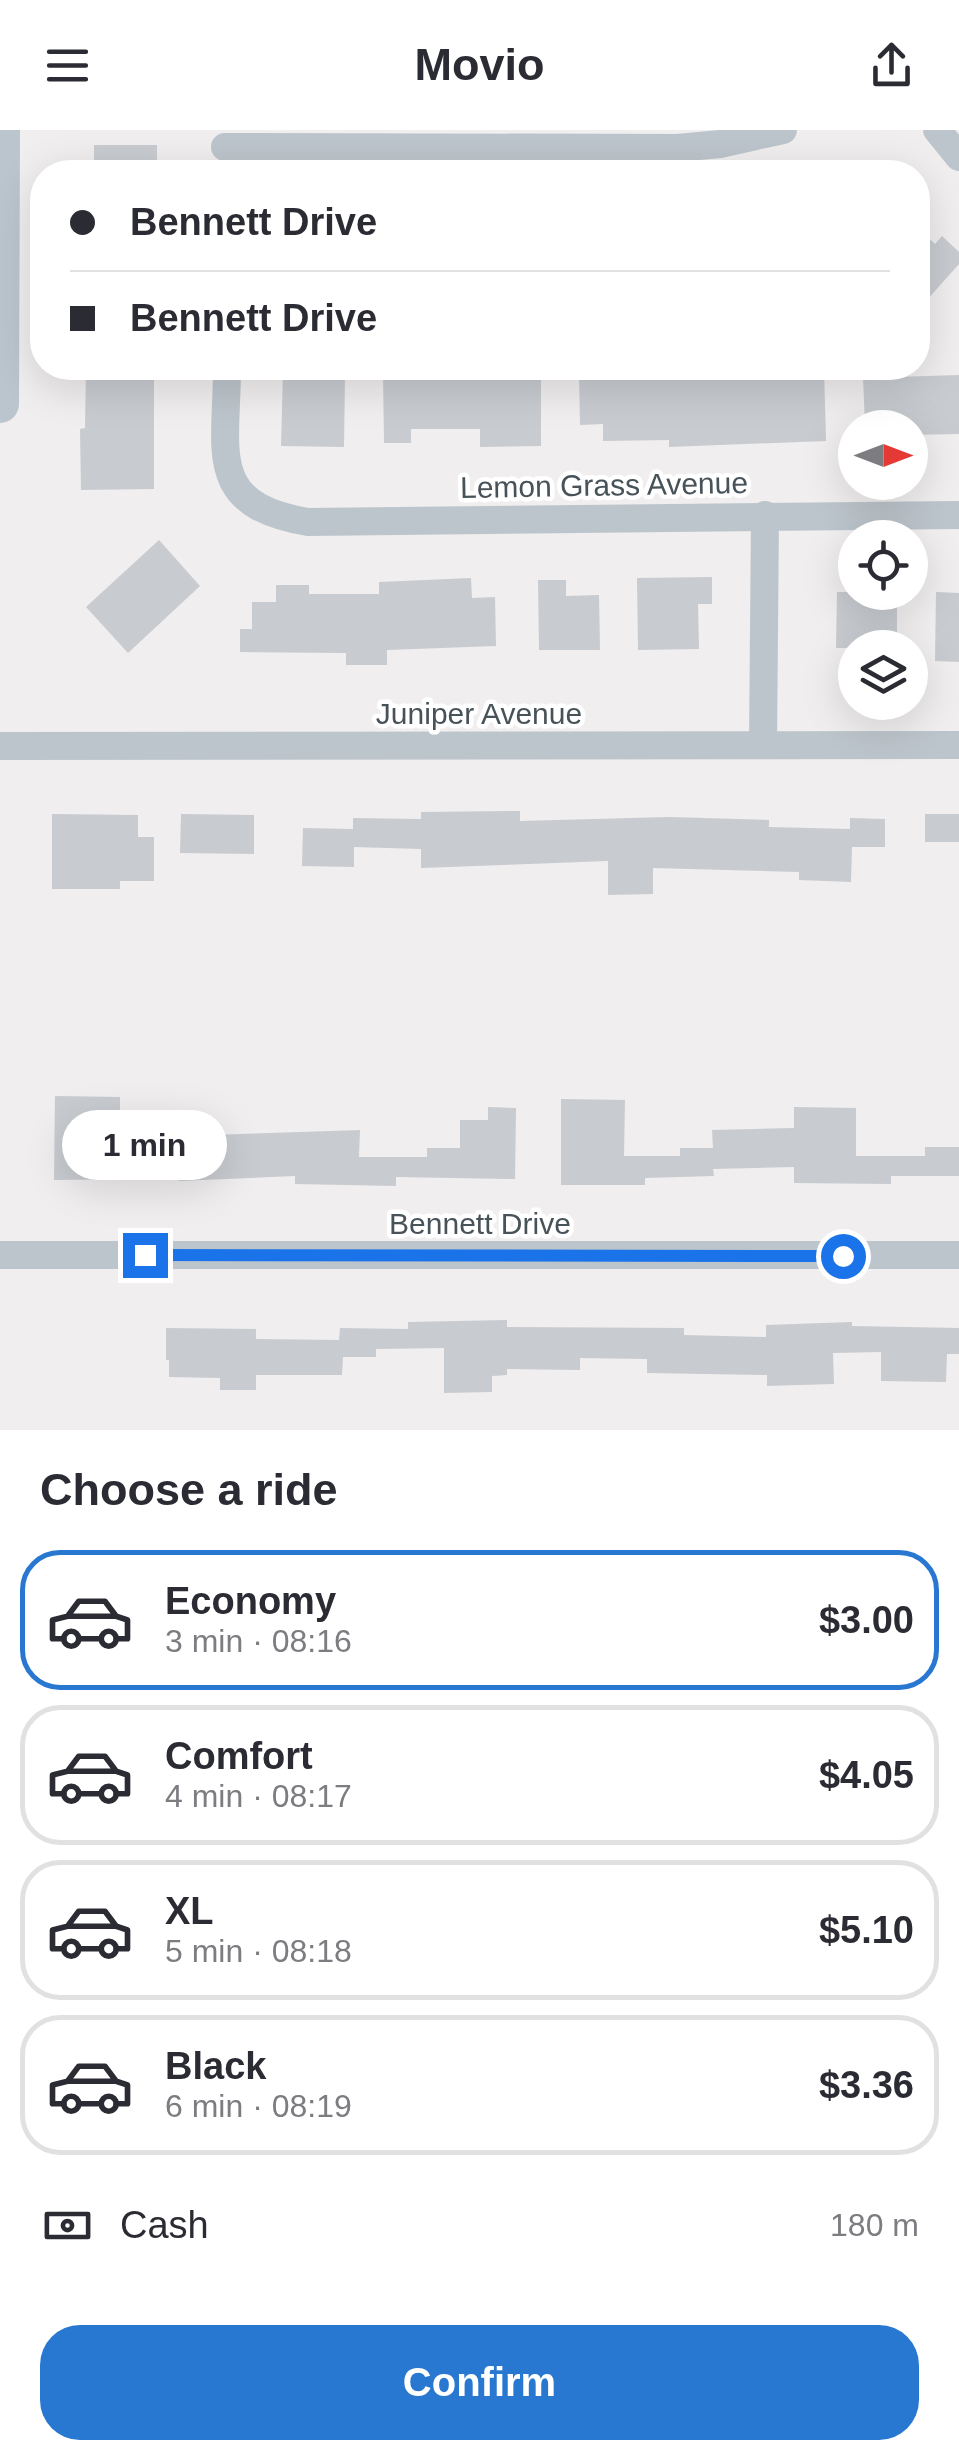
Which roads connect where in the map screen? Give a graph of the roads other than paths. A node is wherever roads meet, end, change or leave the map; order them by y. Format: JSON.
{"nodes":[{"id":1,"x":0,"y":130,"type":"edge"},
{"id":2,"x":784,"y":130,"type":"edge"},
{"id":3,"x":937,"y":130,"type":"edge"},
{"id":4,"x":226,"y":150,"type":"edge"},
{"id":5,"x":959,"y":157,"type":"edge"},
{"id":6,"x":226,"y":380,"type":"edge"},
{"id":7,"x":0,"y":404,"type":"edge"},
{"id":8,"x":765,"y":514,"type":"junction"},
{"id":9,"x":959,"y":516,"type":"edge"},
{"id":10,"x":763,"y":745,"type":"junction"},
{"id":11,"x":959,"y":745,"type":"edge"},
{"id":12,"x":0,"y":746,"type":"edge"},
{"id":13,"x":0,"y":1256,"type":"edge"},
{"id":14,"x":959,"y":1256,"type":"edge"}],
"edges":[{"from":1,"to":7,"type":"street"},
{"from":2,"to":4,"type":"street"},
{"from":3,"to":5,"type":"street"},
{"from":6,"to":8,"type":"street","name":"Lemon Grass Avenue"},
{"from":8,"to":9,"type":"street","name":"Lemon Grass Avenue"},
{"from":8,"to":10,"type":"street"},
{"from":10,"to":11,"type":"street","name":"Juniper Avenue"},
{"from":10,"to":12,"type":"street","name":"Juniper Avenue"},
{"from":13,"to":14,"type":"street","name":"Bennett Drive"}]}
